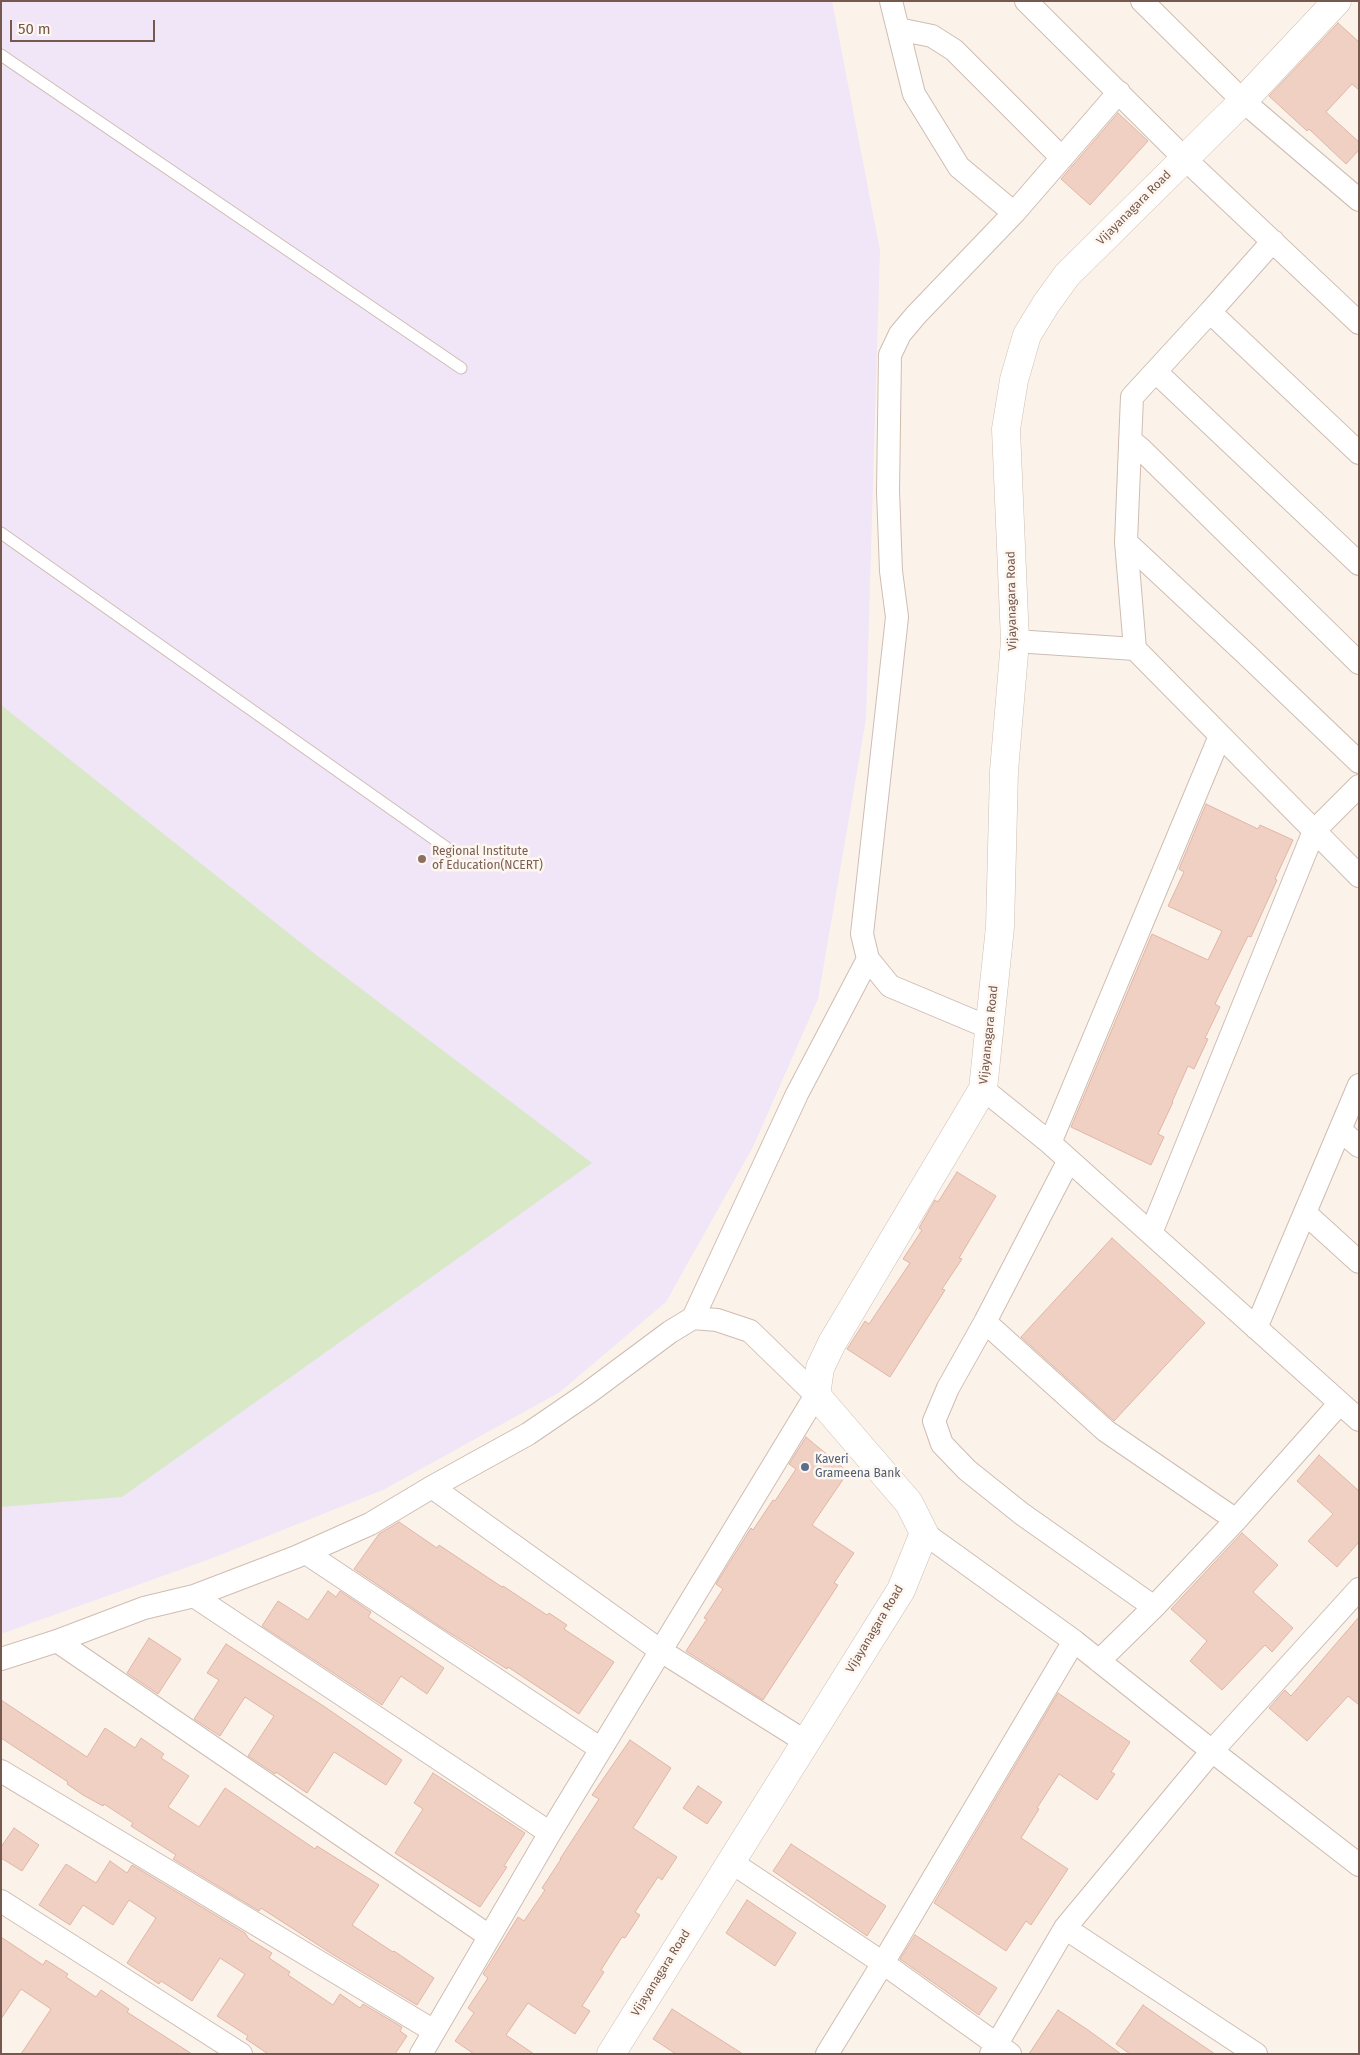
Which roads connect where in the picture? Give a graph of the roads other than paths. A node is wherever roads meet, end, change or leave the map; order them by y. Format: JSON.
{"nodes":[{"id":1,"x":891,"y":1,"type":"edge"},
{"id":2,"x":1026,"y":1,"type":"edge"},
{"id":3,"x":1142,"y":1,"type":"edge"},
{"id":4,"x":1337,"y":1,"type":"edge"},
{"id":5,"x":898,"y":29,"type":"junction"},
{"id":6,"x":1,"y":55,"type":"edge"},
{"id":7,"x":1119,"y":92,"type":"junction"},
{"id":8,"x":1243,"y":101,"type":"junction"},
{"id":9,"x":1062,"y":158,"type":"junction"},
{"id":10,"x":1184,"y":158,"type":"junction"},
{"id":11,"x":1357,"y":195,"type":"edge"},
{"id":12,"x":1014,"y":213,"type":"junction"},
{"id":13,"x":1273,"y":241,"type":"junction"},
{"id":14,"x":1210,"y":312,"type":"junction"},
{"id":15,"x":1359,"y":323,"type":"edge"},
{"id":16,"x":461,"y":368,"type":"dead end"},
{"id":17,"x":1156,"y":372,"type":"junction"},
{"id":18,"x":1130,"y":440,"type":"junction"},
{"id":19,"x":1359,"y":453,"type":"edge"},
{"id":20,"x":1,"y":533,"type":"edge"},
{"id":21,"x":1126,"y":542,"type":"junction"},
{"id":22,"x":1359,"y":564,"type":"edge"},
{"id":23,"x":1015,"y":641,"type":"junction"},
{"id":24,"x":1134,"y":649,"type":"junction"},
{"id":25,"x":1359,"y":663,"type":"edge"},
{"id":26,"x":1220,"y":736,"type":"junction"},
{"id":27,"x":1359,"y":762,"type":"edge"},
{"id":28,"x":1359,"y":786,"type":"edge"},
{"id":29,"x":1314,"y":831,"type":"junction"},
{"id":30,"x":454,"y":853,"type":"dead end"},
{"id":31,"x":1359,"y":876,"type":"edge"},
{"id":32,"x":868,"y":959,"type":"junction"},
{"id":33,"x":990,"y":1028,"type":"junction"},
{"id":34,"x":1359,"y":1085,"type":"edge"},
{"id":35,"x":983,"y":1089,"type":"junction"},
{"id":36,"x":1340,"y":1130,"type":"junction"},
{"id":37,"x":1050,"y":1143,"type":"junction"},
{"id":38,"x":1359,"y":1146,"type":"edge"},
{"id":39,"x":1069,"y":1160,"type":"junction"},
{"id":40,"x":1304,"y":1213,"type":"junction"},
{"id":41,"x":1150,"y":1233,"type":"junction"},
{"id":42,"x":1359,"y":1262,"type":"edge"},
{"id":43,"x":693,"y":1318,"type":"junction"},
{"id":44,"x":985,"y":1322,"type":"junction"},
{"id":45,"x":1256,"y":1328,"type":"junction"},
{"id":46,"x":816,"y":1395,"type":"junction"},
{"id":47,"x":1340,"y":1403,"type":"junction"},
{"id":48,"x":1359,"y":1420,"type":"edge"},
{"id":49,"x":432,"y":1487,"type":"junction"},
{"id":50,"x":1236,"y":1520,"type":"junction"},
{"id":51,"x":924,"y":1533,"type":"junction"},
{"id":52,"x":306,"y":1553,"type":"junction"},
{"id":53,"x":1359,"y":1589,"type":"edge"},
{"id":54,"x":194,"y":1596,"type":"junction"},
{"id":55,"x":1154,"y":1607,"type":"junction"},
{"id":56,"x":57,"y":1641,"type":"junction"},
{"id":57,"x":1074,"y":1641,"type":"junction"},
{"id":58,"x":661,"y":1651,"type":"junction"},
{"id":59,"x":1,"y":1659,"type":"edge"},
{"id":60,"x":1099,"y":1661,"type":"junction"},
{"id":61,"x":806,"y":1742,"type":"junction"},
{"id":62,"x":601,"y":1749,"type":"junction"},
{"id":63,"x":1212,"y":1751,"type":"junction"},
{"id":64,"x":1,"y":1771,"type":"edge"},
{"id":65,"x":550,"y":1833,"type":"junction"},
{"id":66,"x":731,"y":1862,"type":"junction"},
{"id":67,"x":1359,"y":1865,"type":"edge"},
{"id":68,"x":1,"y":1901,"type":"edge"},
{"id":69,"x":1065,"y":1928,"type":"junction"},
{"id":70,"x":489,"y":1936,"type":"junction"},
{"id":71,"x":883,"y":1963,"type":"junction"},
{"id":72,"x":434,"y":2031,"type":"junction"},
{"id":73,"x":999,"y":2051,"type":"edge"},
{"id":74,"x":240,"y":2054,"type":"edge"},
{"id":75,"x":421,"y":2054,"type":"edge"},
{"id":76,"x":611,"y":2054,"type":"edge"},
{"id":77,"x":827,"y":2054,"type":"edge"},
{"id":78,"x":1256,"y":2054,"type":"edge"}],
"edges":[{"from":1,"to":5,"type":"street"},
{"from":2,"to":7,"type":"street"},
{"from":3,"to":8,"type":"street"},
{"from":4,"to":8,"type":"street","name":"Vijayanagara Road"},
{"from":5,"to":9,"type":"street"},
{"from":5,"to":12,"type":"street"},
{"from":6,"to":16,"type":"lane"},
{"from":7,"to":9,"type":"street"},
{"from":7,"to":10,"type":"street"},
{"from":8,"to":10,"type":"street","name":"Vijayanagara Road"},
{"from":8,"to":11,"type":"street"},
{"from":9,"to":12,"type":"street"},
{"from":10,"to":13,"type":"street"},
{"from":10,"to":23,"type":"street","name":"Vijayanagara Road"},
{"from":12,"to":32,"type":"street"},
{"from":13,"to":14,"type":"street"},
{"from":13,"to":15,"type":"street"},
{"from":14,"to":17,"type":"street"},
{"from":14,"to":19,"type":"street"},
{"from":17,"to":18,"type":"street"},
{"from":17,"to":22,"type":"street"},
{"from":18,"to":21,"type":"street"},
{"from":18,"to":25,"type":"street"},
{"from":20,"to":30,"type":"lane"},
{"from":21,"to":24,"type":"street"},
{"from":21,"to":27,"type":"street"},
{"from":23,"to":24,"type":"street"},
{"from":23,"to":33,"type":"street","name":"Vijayanagara Road"},
{"from":24,"to":26,"type":"street"},
{"from":26,"to":29,"type":"street"},
{"from":26,"to":37,"type":"street"},
{"from":28,"to":29,"type":"street"},
{"from":29,"to":31,"type":"street"},
{"from":29,"to":41,"type":"street"},
{"from":32,"to":33,"type":"street"},
{"from":32,"to":43,"type":"street"},
{"from":33,"to":35,"type":"street","name":"Vijayanagara Road"},
{"from":34,"to":36,"type":"street"},
{"from":35,"to":37,"type":"street"},
{"from":35,"to":46,"type":"street","name":"Vijayanagara Road"},
{"from":36,"to":38,"type":"street"},
{"from":36,"to":40,"type":"street"},
{"from":37,"to":39,"type":"street"},
{"from":39,"to":41,"type":"street"},
{"from":39,"to":44,"type":"street"},
{"from":40,"to":42,"type":"street"},
{"from":40,"to":45,"type":"street"},
{"from":41,"to":45,"type":"street"},
{"from":43,"to":46,"type":"street"},
{"from":43,"to":49,"type":"street"},
{"from":44,"to":50,"type":"street"},
{"from":44,"to":55,"type":"street"},
{"from":45,"to":47,"type":"street"},
{"from":46,"to":51,"type":"street"},
{"from":46,"to":58,"type":"street"},
{"from":47,"to":48,"type":"street"},
{"from":47,"to":50,"type":"street"},
{"from":49,"to":52,"type":"street"},
{"from":49,"to":58,"type":"street"},
{"from":50,"to":55,"type":"street"},
{"from":51,"to":57,"type":"street"},
{"from":51,"to":61,"type":"street","name":"Vijayanagara Road"},
{"from":52,"to":54,"type":"street"},
{"from":52,"to":62,"type":"street"},
{"from":53,"to":63,"type":"street"},
{"from":54,"to":56,"type":"street"},
{"from":54,"to":65,"type":"street"},
{"from":55,"to":60,"type":"street"},
{"from":56,"to":59,"type":"street"},
{"from":56,"to":70,"type":"street"},
{"from":57,"to":60,"type":"street"},
{"from":57,"to":71,"type":"street"},
{"from":58,"to":61,"type":"street"},
{"from":58,"to":62,"type":"street"},
{"from":60,"to":63,"type":"street"},
{"from":61,"to":66,"type":"street","name":"Vijayanagara Road"},
{"from":62,"to":65,"type":"street"},
{"from":63,"to":67,"type":"street"},
{"from":63,"to":69,"type":"street"},
{"from":64,"to":72,"type":"street"},
{"from":65,"to":70,"type":"street"},
{"from":66,"to":71,"type":"street"},
{"from":66,"to":76,"type":"street","name":"Vijayanagara Road"},
{"from":68,"to":74,"type":"street"},
{"from":69,"to":73,"type":"street"},
{"from":69,"to":78,"type":"street"},
{"from":70,"to":72,"type":"street"},
{"from":71,"to":73,"type":"street"},
{"from":71,"to":77,"type":"street"},
{"from":72,"to":75,"type":"street"}]}
